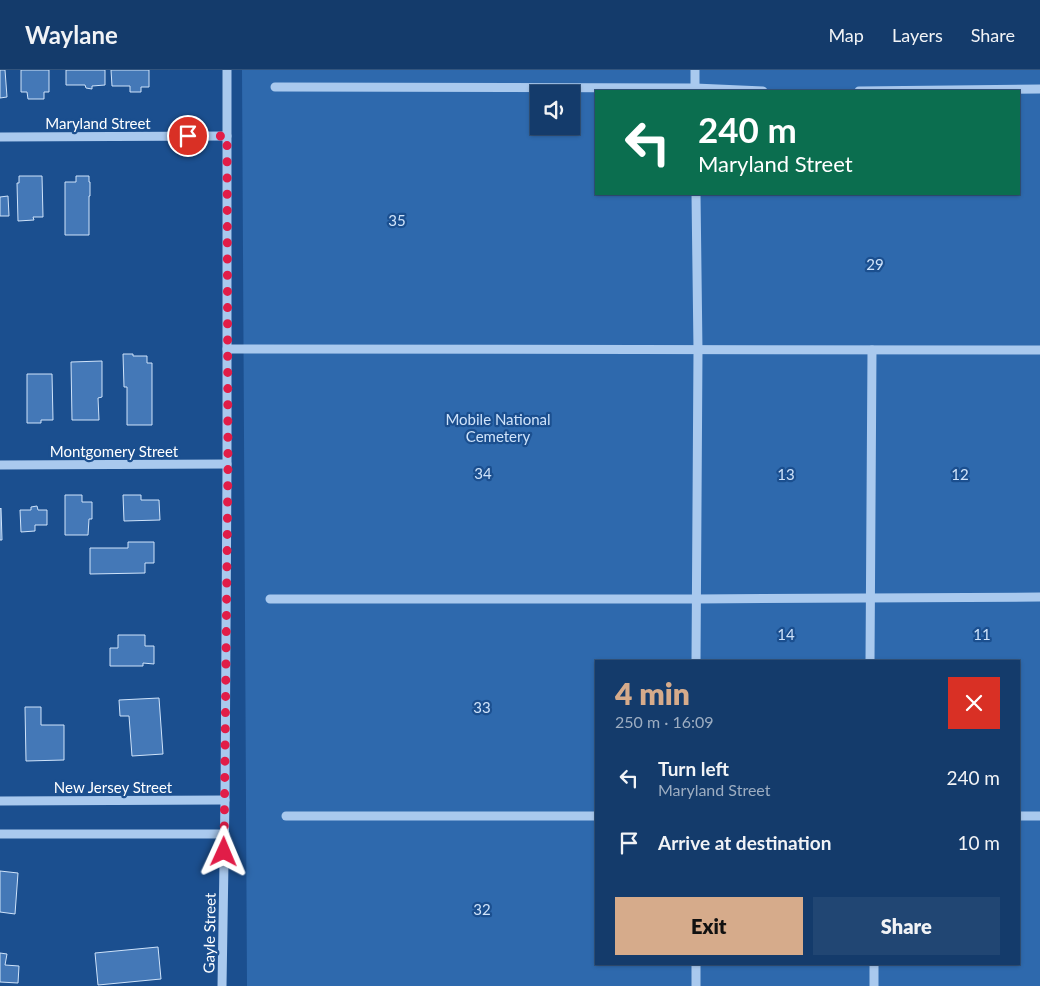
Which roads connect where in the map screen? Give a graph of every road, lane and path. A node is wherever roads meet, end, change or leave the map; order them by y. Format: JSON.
{"nodes":[{"id":1,"x":227,"y":70,"type":"edge"},
{"id":2,"x":695,"y":70,"type":"edge"},
{"id":3,"x":275,"y":87,"type":"dead end"},
{"id":4,"x":1040,"y":89,"type":"edge"},
{"id":5,"x":695,"y":90,"type":"edge"},
{"id":6,"x":950,"y":90,"type":"edge"},
{"id":7,"x":227,"y":136,"type":"junction"},
{"id":8,"x":0,"y":137,"type":"edge"},
{"id":9,"x":696,"y":195,"type":"edge"},
{"id":10,"x":227,"y":349,"type":"junction"},
{"id":11,"x":698,"y":350,"type":"junction"},
{"id":12,"x":872,"y":350,"type":"junction"},
{"id":13,"x":1040,"y":350,"type":"edge"},
{"id":14,"x":228,"y":464,"type":"junction"},
{"id":15,"x":0,"y":465,"type":"edge"},
{"id":16,"x":1040,"y":597,"type":"edge"},
{"id":17,"x":870,"y":598,"type":"junction"},
{"id":18,"x":270,"y":599,"type":"dead end"},
{"id":19,"x":696,"y":599,"type":"junction"},
{"id":20,"x":696,"y":660,"type":"edge"},
{"id":21,"x":870,"y":660,"type":"edge"},
{"id":22,"x":226,"y":800,"type":"junction"},
{"id":23,"x":0,"y":801,"type":"edge"},
{"id":24,"x":286,"y":816,"type":"dead end"},
{"id":25,"x":595,"y":816,"type":"edge"},
{"id":26,"x":1020,"y":816,"type":"edge"},
{"id":27,"x":1040,"y":816,"type":"edge"},
{"id":28,"x":0,"y":834,"type":"edge"},
{"id":29,"x":225,"y":834,"type":"junction"},
{"id":30,"x":696,"y":965,"type":"edge"},
{"id":31,"x":874,"y":965,"type":"edge"},
{"id":32,"x":222,"y":986,"type":"edge"},
{"id":33,"x":696,"y":986,"type":"edge"},
{"id":34,"x":874,"y":986,"type":"edge"}],
"edges":[{"from":1,"to":7,"type":"street","name":"Gayle Street"},
{"from":2,"to":5,"type":"street"},
{"from":3,"to":5,"type":"street"},
{"from":4,"to":6,"type":"street"},
{"from":7,"to":8,"type":"street","name":"Maryland Street"},
{"from":7,"to":10,"type":"street","name":"Gayle Street"},
{"from":9,"to":11,"type":"street"},
{"from":10,"to":11,"type":"street"},
{"from":10,"to":14,"type":"street","name":"Gayle Street"},
{"from":11,"to":12,"type":"street"},
{"from":11,"to":19,"type":"street"},
{"from":12,"to":13,"type":"street"},
{"from":12,"to":17,"type":"street"},
{"from":14,"to":15,"type":"street","name":"Montgomery Street"},
{"from":14,"to":22,"type":"street","name":"Gayle Street"},
{"from":16,"to":17,"type":"street"},
{"from":17,"to":19,"type":"street"},
{"from":17,"to":21,"type":"street"},
{"from":18,"to":19,"type":"street"},
{"from":19,"to":20,"type":"street"},
{"from":22,"to":23,"type":"street","name":"New Jersey Street"},
{"from":22,"to":29,"type":"street","name":"Gayle Street"},
{"from":24,"to":25,"type":"street"},
{"from":26,"to":27,"type":"street"},
{"from":28,"to":29,"type":"street"},
{"from":29,"to":32,"type":"street","name":"Gayle Street"},
{"from":30,"to":33,"type":"street"},
{"from":31,"to":34,"type":"street"}]}
